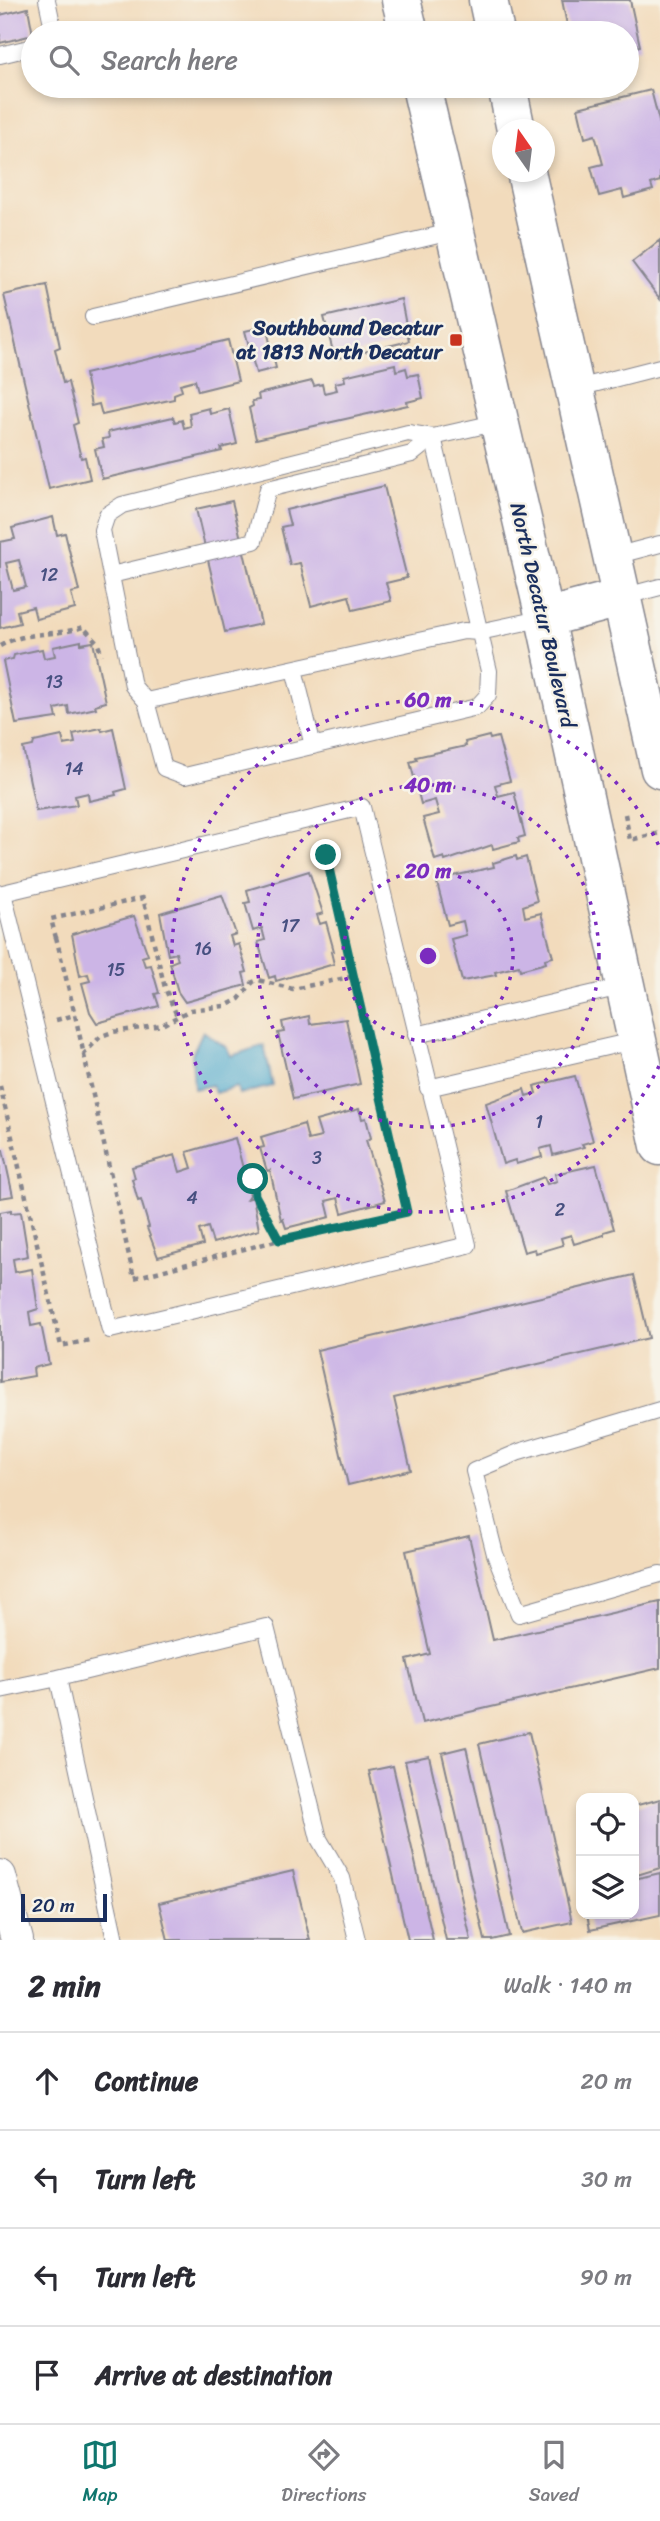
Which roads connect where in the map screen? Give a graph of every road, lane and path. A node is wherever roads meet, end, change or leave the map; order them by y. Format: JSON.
{"nodes":[{"id":1,"x":47,"y":0,"type":"edge"},
{"id":2,"x":401,"y":0,"type":"edge"},
{"id":3,"x":488,"y":0,"type":"edge"},
{"id":4,"x":51,"y":21,"type":"edge"},
{"id":5,"x":406,"y":21,"type":"edge"},
{"id":6,"x":492,"y":21,"type":"edge"},
{"id":7,"x":21,"y":50,"type":"edge"},
{"id":8,"x":0,"y":55,"type":"edge"},
{"id":9,"x":424,"y":98,"type":"edge"},
{"id":10,"x":509,"y":98,"type":"edge"},
{"id":11,"x":514,"y":119,"type":"edge"},
{"id":12,"x":528,"y":182,"type":"edge"},
{"id":13,"x":455,"y":231,"type":"junction"},
{"id":14,"x":93,"y":317,"type":"dead end"},
{"id":15,"x":660,"y":367,"type":"edge"},
{"id":16,"x":574,"y":389,"type":"junction"},
{"id":17,"x":500,"y":422,"type":"junction"},
{"id":18,"x":433,"y":437,"type":"junction"},
{"id":19,"x":660,"y":544,"type":"edge"},
{"id":20,"x":611,"y":557,"type":"junction"},
{"id":21,"x":111,"y":575,"type":"junction"},
{"id":22,"x":660,"y":587,"type":"edge"},
{"id":23,"x":620,"y":598,"type":"junction"},
{"id":24,"x":545,"y":618,"type":"junction"},
{"id":25,"x":479,"y":632,"type":"junction"},
{"id":26,"x":0,"y":646,"type":"edge"},
{"id":27,"x":106,"y":663,"type":"dead end"},
{"id":28,"x":294,"y":669,"type":"junction"},
{"id":29,"x":146,"y":701,"type":"junction"},
{"id":30,"x":313,"y":746,"type":"junction"},
{"id":31,"x":660,"y":769,"type":"edge"},
{"id":32,"x":616,"y":814,"type":"dead end"},
{"id":33,"x":660,"y":833,"type":"edge"},
{"id":34,"x":319,"y":852,"type":"dead end"},
{"id":35,"x":355,"y":976,"type":"junction"},
{"id":36,"x":625,"y":986,"type":"junction"},
{"id":37,"x":75,"y":1015,"type":"junction"},
{"id":38,"x":177,"y":1016,"type":"junction"},
{"id":39,"x":35,"y":1026,"type":"junction"},
{"id":40,"x":416,"y":1035,"type":"junction"},
{"id":41,"x":637,"y":1040,"type":"junction"},
{"id":42,"x":82,"y":1056,"type":"junction"},
{"id":43,"x":0,"y":1086,"type":"edge"},
{"id":44,"x":428,"y":1088,"type":"junction"},
{"id":45,"x":660,"y":1146,"type":"edge"},
{"id":46,"x":258,"y":1171,"type":"dead end"},
{"id":47,"x":279,"y":1240,"type":"junction"},
{"id":48,"x":110,"y":1330,"type":"junction"},
{"id":49,"x":660,"y":1410,"type":"edge"},
{"id":50,"x":660,"y":1574,"type":"edge"},
{"id":51,"x":58,"y":1678,"type":"junction"},
{"id":52,"x":0,"y":1690,"type":"edge"},
{"id":53,"x":0,"y":1876,"type":"edge"},
{"id":54,"x":17,"y":1940,"type":"edge"},
{"id":55,"x":115,"y":1940,"type":"edge"},
{"id":56,"x":357,"y":1940,"type":"edge"}],
"edges":[{"from":1,"to":4,"type":"lane"},
{"from":2,"to":5,"type":"main road"},
{"from":3,"to":6,"type":"main road"},
{"from":7,"to":8,"type":"lane"},
{"from":9,"to":13,"type":"main road","name":"North Decatur Boulevard"},
{"from":10,"to":11,"type":"main road"},
{"from":12,"to":16,"type":"main road"},
{"from":13,"to":14,"type":"lane"},
{"from":13,"to":17,"type":"main road","name":"North Decatur Boulevard"},
{"from":15,"to":16,"type":"lane"},
{"from":16,"to":20,"type":"main road"},
{"from":17,"to":18,"type":"lane"},
{"from":17,"to":24,"type":"main road","name":"North Decatur Boulevard"},
{"from":18,"to":21,"type":"lane"},
{"from":18,"to":21,"type":"lane"},
{"from":18,"to":25,"type":"lane"},
{"from":19,"to":20,"type":"lane"},
{"from":20,"to":23,"type":"main road"},
{"from":21,"to":29,"type":"lane"},
{"from":22,"to":23,"type":"lane"},
{"from":23,"to":24,"type":"main road"},
{"from":23,"to":31,"type":"main road"},
{"from":24,"to":25,"type":"lane"},
{"from":24,"to":36,"type":"main road","name":"North Decatur Boulevard"},
{"from":25,"to":28,"type":"lane"},
{"from":25,"to":30,"type":"lane"},
{"from":26,"to":27,"type":"path"},
{"from":28,"to":29,"type":"lane"},
{"from":28,"to":30,"type":"lane"},
{"from":29,"to":30,"type":"lane"},
{"from":32,"to":33,"type":"path"},
{"from":34,"to":35,"type":"path"},
{"from":35,"to":38,"type":"path"},
{"from":35,"to":47,"type":"path"},
{"from":36,"to":40,"type":"lane"},
{"from":36,"to":41,"type":"main road","name":"North Decatur Boulevard"},
{"from":37,"to":38,"type":"path"},
{"from":37,"to":39,"type":"path"},
{"from":37,"to":42,"type":"path"},
{"from":38,"to":42,"type":"path"},
{"from":39,"to":40,"type":"lane"},
{"from":39,"to":48,"type":"lane"},
{"from":40,"to":44,"type":"lane"},
{"from":41,"to":44,"type":"lane"},
{"from":41,"to":45,"type":"main road","name":"North Decatur Boulevard"},
{"from":42,"to":47,"type":"path"},
{"from":43,"to":48,"type":"path"},
{"from":44,"to":48,"type":"lane"},
{"from":46,"to":47,"type":"path"},
{"from":49,"to":50,"type":"lane"},
{"from":51,"to":52,"type":"lane"},
{"from":51,"to":55,"type":"lane"},
{"from":51,"to":56,"type":"lane"},
{"from":53,"to":54,"type":"street"}]}
